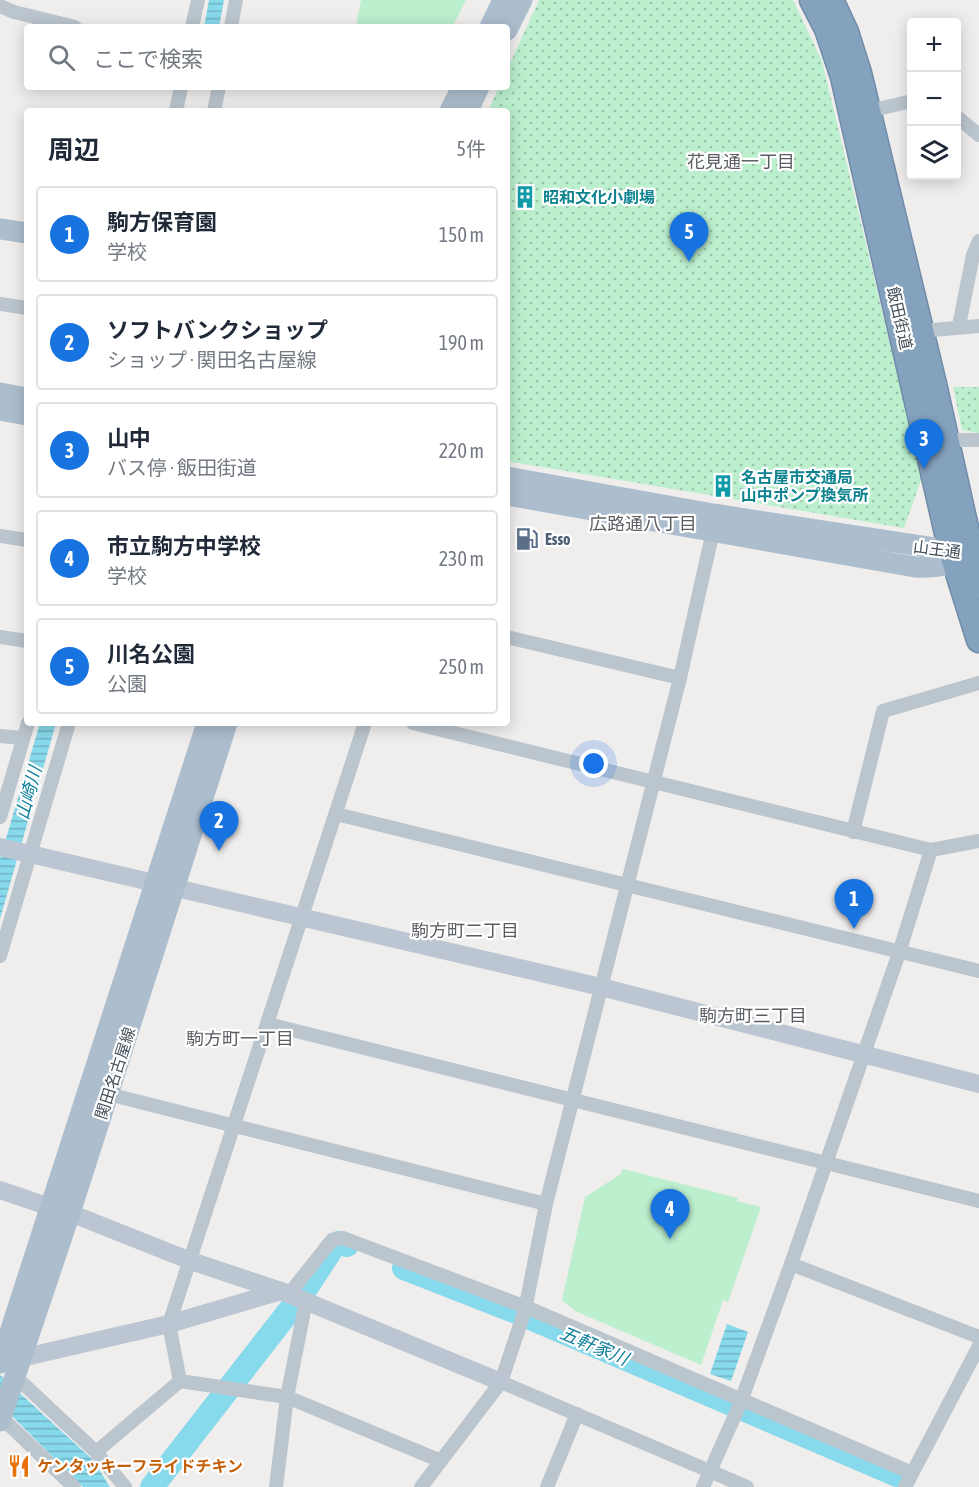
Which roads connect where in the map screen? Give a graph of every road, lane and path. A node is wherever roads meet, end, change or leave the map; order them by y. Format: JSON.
{"nodes":[{"id":1,"x":198,"y":0,"type":"edge"},
{"id":2,"x":236,"y":0,"type":"edge"},
{"id":3,"x":503,"y":0,"type":"edge"},
{"id":4,"x":522,"y":0,"type":"edge"},
{"id":5,"x":812,"y":0,"type":"edge"},
{"id":6,"x":831,"y":0,"type":"edge"},
{"id":7,"x":0,"y":6,"type":"edge"},
{"id":8,"x":63,"y":24,"type":"edge"},
{"id":9,"x":193,"y":24,"type":"edge"},
{"id":10,"x":232,"y":24,"type":"edge"},
{"id":11,"x":491,"y":24,"type":"edge"},
{"id":12,"x":510,"y":24,"type":"edge"},
{"id":13,"x":180,"y":90,"type":"edge"},
{"id":14,"x":218,"y":90,"type":"edge"},
{"id":15,"x":460,"y":90,"type":"edge"},
{"id":16,"x":478,"y":90,"type":"edge"},
{"id":17,"x":907,"y":102,"type":"edge"},
{"id":18,"x":177,"y":108,"type":"edge"},
{"id":19,"x":215,"y":108,"type":"edge"},
{"id":20,"x":452,"y":108,"type":"edge"},
{"id":21,"x":469,"y":108,"type":"edge"},
{"id":22,"x":869,"y":111,"type":"junction"},
{"id":23,"x":961,"y":119,"type":"edge"},
{"id":24,"x":979,"y":135,"type":"edge"},
{"id":25,"x":0,"y":229,"type":"edge"},
{"id":26,"x":24,"y":233,"type":"edge"},
{"id":27,"x":979,"y":241,"type":"edge"},
{"id":28,"x":0,"y":304,"type":"edge"},
{"id":29,"x":24,"y":308,"type":"edge"},
{"id":30,"x":958,"y":326,"type":"junction"},
{"id":31,"x":979,"y":326,"type":"edge"},
{"id":32,"x":921,"y":331,"type":"junction"},
{"id":33,"x":0,"y":393,"type":"edge"},
{"id":34,"x":24,"y":397,"type":"edge"},
{"id":35,"x":0,"y":410,"type":"edge"},
{"id":36,"x":24,"y":414,"type":"edge"},
{"id":37,"x":947,"y":440,"type":"junction"},
{"id":38,"x":979,"y":440,"type":"edge"},
{"id":39,"x":510,"y":478,"type":"edge"},
{"id":40,"x":510,"y":496,"type":"edge"},
{"id":41,"x":713,"y":531,"type":"junction"},
{"id":42,"x":0,"y":536,"type":"edge"},
{"id":43,"x":24,"y":540,"type":"edge"},
{"id":44,"x":964,"y":556,"type":"edge"},
{"id":45,"x":979,"y":586,"type":"edge"},
{"id":46,"x":0,"y":637,"type":"edge"},
{"id":47,"x":510,"y":638,"type":"edge"},
{"id":48,"x":979,"y":640,"type":"edge"},
{"id":49,"x":24,"y":641,"type":"edge"},
{"id":50,"x":680,"y":678,"type":"junction"},
{"id":51,"x":979,"y":683,"type":"edge"},
{"id":52,"x":27,"y":726,"type":"edge"},
{"id":53,"x":68,"y":726,"type":"edge"},
{"id":54,"x":206,"y":726,"type":"edge"},
{"id":55,"x":226,"y":726,"type":"edge"},
{"id":56,"x":364,"y":726,"type":"edge"},
{"id":57,"x":425,"y":726,"type":"edge"},
{"id":58,"x":0,"y":736,"type":"edge"},
{"id":59,"x":23,"y":738,"type":"junction"},
{"id":60,"x":652,"y":783,"type":"junction"},
{"id":61,"x":336,"y":814,"type":"junction"},
{"id":62,"x":0,"y":817,"type":"edge"},
{"id":63,"x":853,"y":832,"type":"junction"},
{"id":64,"x":979,"y":842,"type":"edge"},
{"id":65,"x":0,"y":847,"type":"edge"},
{"id":66,"x":931,"y":850,"type":"junction"},
{"id":67,"x":28,"y":852,"type":"junction"},
{"id":68,"x":165,"y":885,"type":"junction"},
{"id":69,"x":626,"y":885,"type":"junction"},
{"id":70,"x":303,"y":917,"type":"junction"},
{"id":71,"x":899,"y":953,"type":"junction"},
{"id":72,"x":0,"y":956,"type":"edge"},
{"id":73,"x":979,"y":971,"type":"edge"},
{"id":74,"x":601,"y":987,"type":"junction"},
{"id":75,"x":268,"y":1024,"type":"junction"},
{"id":76,"x":863,"y":1055,"type":"junction"},
{"id":77,"x":979,"y":1083,"type":"edge"},
{"id":78,"x":108,"y":1094,"type":"junction"},
{"id":79,"x":572,"y":1100,"type":"junction"},
{"id":80,"x":235,"y":1126,"type":"junction"},
{"id":81,"x":825,"y":1161,"type":"junction"},
{"id":82,"x":0,"y":1190,"type":"edge"},
{"id":83,"x":979,"y":1201,"type":"edge"},
{"id":84,"x":546,"y":1204,"type":"junction"},
{"id":85,"x":60,"y":1210,"type":"junction"},
{"id":86,"x":191,"y":1260,"type":"junction"},
{"id":87,"x":791,"y":1264,"type":"junction"},
{"id":88,"x":292,"y":1295,"type":"junction"},
{"id":89,"x":525,"y":1312,"type":"junction"},
{"id":90,"x":169,"y":1324,"type":"junction"},
{"id":91,"x":979,"y":1337,"type":"edge"},
{"id":92,"x":979,"y":1346,"type":"edge"},
{"id":93,"x":8,"y":1363,"type":"edge"},
{"id":94,"x":180,"y":1381,"type":"junction"},
{"id":95,"x":501,"y":1382,"type":"junction"},
{"id":96,"x":287,"y":1397,"type":"junction"},
{"id":97,"x":739,"y":1405,"type":"junction"},
{"id":98,"x":577,"y":1414,"type":"junction"},
{"id":99,"x":1,"y":1419,"type":"edge"},
{"id":100,"x":96,"y":1452,"type":"junction"},
{"id":101,"x":441,"y":1461,"type":"junction"},
{"id":102,"x":709,"y":1469,"type":"junction"},
{"id":103,"x":912,"y":1473,"type":"junction"},
{"id":104,"x":74,"y":1487,"type":"edge"},
{"id":105,"x":125,"y":1487,"type":"edge"},
{"id":106,"x":276,"y":1487,"type":"edge"},
{"id":107,"x":421,"y":1487,"type":"edge"},
{"id":108,"x":547,"y":1487,"type":"edge"},
{"id":109,"x":703,"y":1487,"type":"edge"},
{"id":110,"x":747,"y":1487,"type":"edge"},
{"id":111,"x":904,"y":1487,"type":"edge"}],
"edges":[{"from":1,"to":9,"type":"street"},
{"from":2,"to":10,"type":"street"},
{"from":3,"to":11,"type":"main road"},
{"from":4,"to":12,"type":"main road"},
{"from":5,"to":44,"type":"highway","name":"飯田街道"},
{"from":6,"to":22,"type":"highway","name":"飯田街道"},
{"from":7,"to":8,"type":"street"},
{"from":13,"to":18,"type":"street"},
{"from":14,"to":19,"type":"street"},
{"from":15,"to":20,"type":"main road"},
{"from":16,"to":21,"type":"main road"},
{"from":17,"to":22,"type":"street"},
{"from":22,"to":32,"type":"highway","name":"飯田街道"},
{"from":23,"to":24,"type":"street"},
{"from":25,"to":26,"type":"main road"},
{"from":27,"to":30,"type":"street"},
{"from":28,"to":29,"type":"street"},
{"from":30,"to":31,"type":"street"},
{"from":30,"to":32,"type":"street"},
{"from":32,"to":37,"type":"highway","name":"飯田街道"},
{"from":33,"to":34,"type":"main road"},
{"from":35,"to":36,"type":"main road"},
{"from":37,"to":38,"type":"street"},
{"from":37,"to":44,"type":"highway","name":"飯田街道"},
{"from":39,"to":44,"type":"main road","name":"山王通"},
{"from":40,"to":41,"type":"main road","name":"山王通"},
{"from":41,"to":44,"type":"main road","name":"山王通"},
{"from":41,"to":50,"type":"street"},
{"from":42,"to":43,"type":"street"},
{"from":44,"to":45,"type":"highway","name":"飯田街道"},
{"from":44,"to":48,"type":"highway","name":"飯田街道"},
{"from":46,"to":49,"type":"street"},
{"from":47,"to":50,"type":"street"},
{"from":50,"to":60,"type":"street"},
{"from":51,"to":63,"type":"street"},
{"from":52,"to":59,"type":"street"},
{"from":53,"to":67,"type":"street"},
{"from":54,"to":68,"type":"main road","name":"関田名古屋線"},
{"from":55,"to":68,"type":"main road","name":"関田名古屋線"},
{"from":56,"to":61,"type":"street"},
{"from":57,"to":60,"type":"street"},
{"from":58,"to":59,"type":"street"},
{"from":59,"to":62,"type":"street"},
{"from":60,"to":63,"type":"street"},
{"from":60,"to":69,"type":"street"},
{"from":61,"to":69,"type":"street"},
{"from":61,"to":70,"type":"street"},
{"from":63,"to":66,"type":"street"},
{"from":64,"to":66,"type":"street"},
{"from":65,"to":67,"type":"street"},
{"from":66,"to":71,"type":"street"},
{"from":67,"to":68,"type":"street"},
{"from":67,"to":72,"type":"street"},
{"from":68,"to":70,"type":"street"},
{"from":68,"to":78,"type":"main road","name":"関田名古屋線"},
{"from":68,"to":85,"type":"main road","name":"関田名古屋線"},
{"from":69,"to":71,"type":"street"},
{"from":69,"to":74,"type":"street"},
{"from":70,"to":74,"type":"street"},
{"from":70,"to":75,"type":"street"},
{"from":71,"to":73,"type":"street"},
{"from":71,"to":76,"type":"street"},
{"from":74,"to":76,"type":"street"},
{"from":74,"to":79,"type":"street"},
{"from":75,"to":79,"type":"street"},
{"from":75,"to":80,"type":"street"},
{"from":76,"to":77,"type":"street"},
{"from":76,"to":81,"type":"street"},
{"from":78,"to":80,"type":"street"},
{"from":78,"to":85,"type":"main road","name":"関田名古屋線"},
{"from":79,"to":81,"type":"street"},
{"from":79,"to":84,"type":"street"},
{"from":80,"to":84,"type":"street"},
{"from":80,"to":86,"type":"street"},
{"from":81,"to":83,"type":"street"},
{"from":81,"to":87,"type":"street"},
{"from":82,"to":85,"type":"street"},
{"from":84,"to":89,"type":"street"},
{"from":85,"to":86,"type":"street"},
{"from":85,"to":93,"type":"main road","name":"関田名古屋線"},
{"from":86,"to":88,"type":"street"},
{"from":86,"to":90,"type":"street"},
{"from":87,"to":91,"type":"street"},
{"from":87,"to":97,"type":"street"},
{"from":88,"to":89,"type":"street"},
{"from":88,"to":90,"type":"street"},
{"from":88,"to":95,"type":"street"},
{"from":88,"to":96,"type":"street"},
{"from":89,"to":95,"type":"street"},
{"from":89,"to":97,"type":"street"},
{"from":90,"to":93,"type":"street"},
{"from":90,"to":94,"type":"street"},
{"from":92,"to":103,"type":"street"},
{"from":93,"to":99,"type":"main road","name":"関田名古屋線"},
{"from":93,"to":100,"type":"street"},
{"from":94,"to":96,"type":"street"},
{"from":94,"to":100,"type":"street"},
{"from":95,"to":98,"type":"street"},
{"from":95,"to":101,"type":"street"},
{"from":96,"to":101,"type":"street"},
{"from":96,"to":106,"type":"street"},
{"from":97,"to":102,"type":"street"},
{"from":97,"to":103,"type":"street"},
{"from":98,"to":102,"type":"street"},
{"from":98,"to":108,"type":"street"},
{"from":99,"to":104,"type":"street"},
{"from":100,"to":105,"type":"street"},
{"from":101,"to":107,"type":"street"},
{"from":102,"to":109,"type":"street"},
{"from":102,"to":110,"type":"street"},
{"from":103,"to":111,"type":"street"}]}
